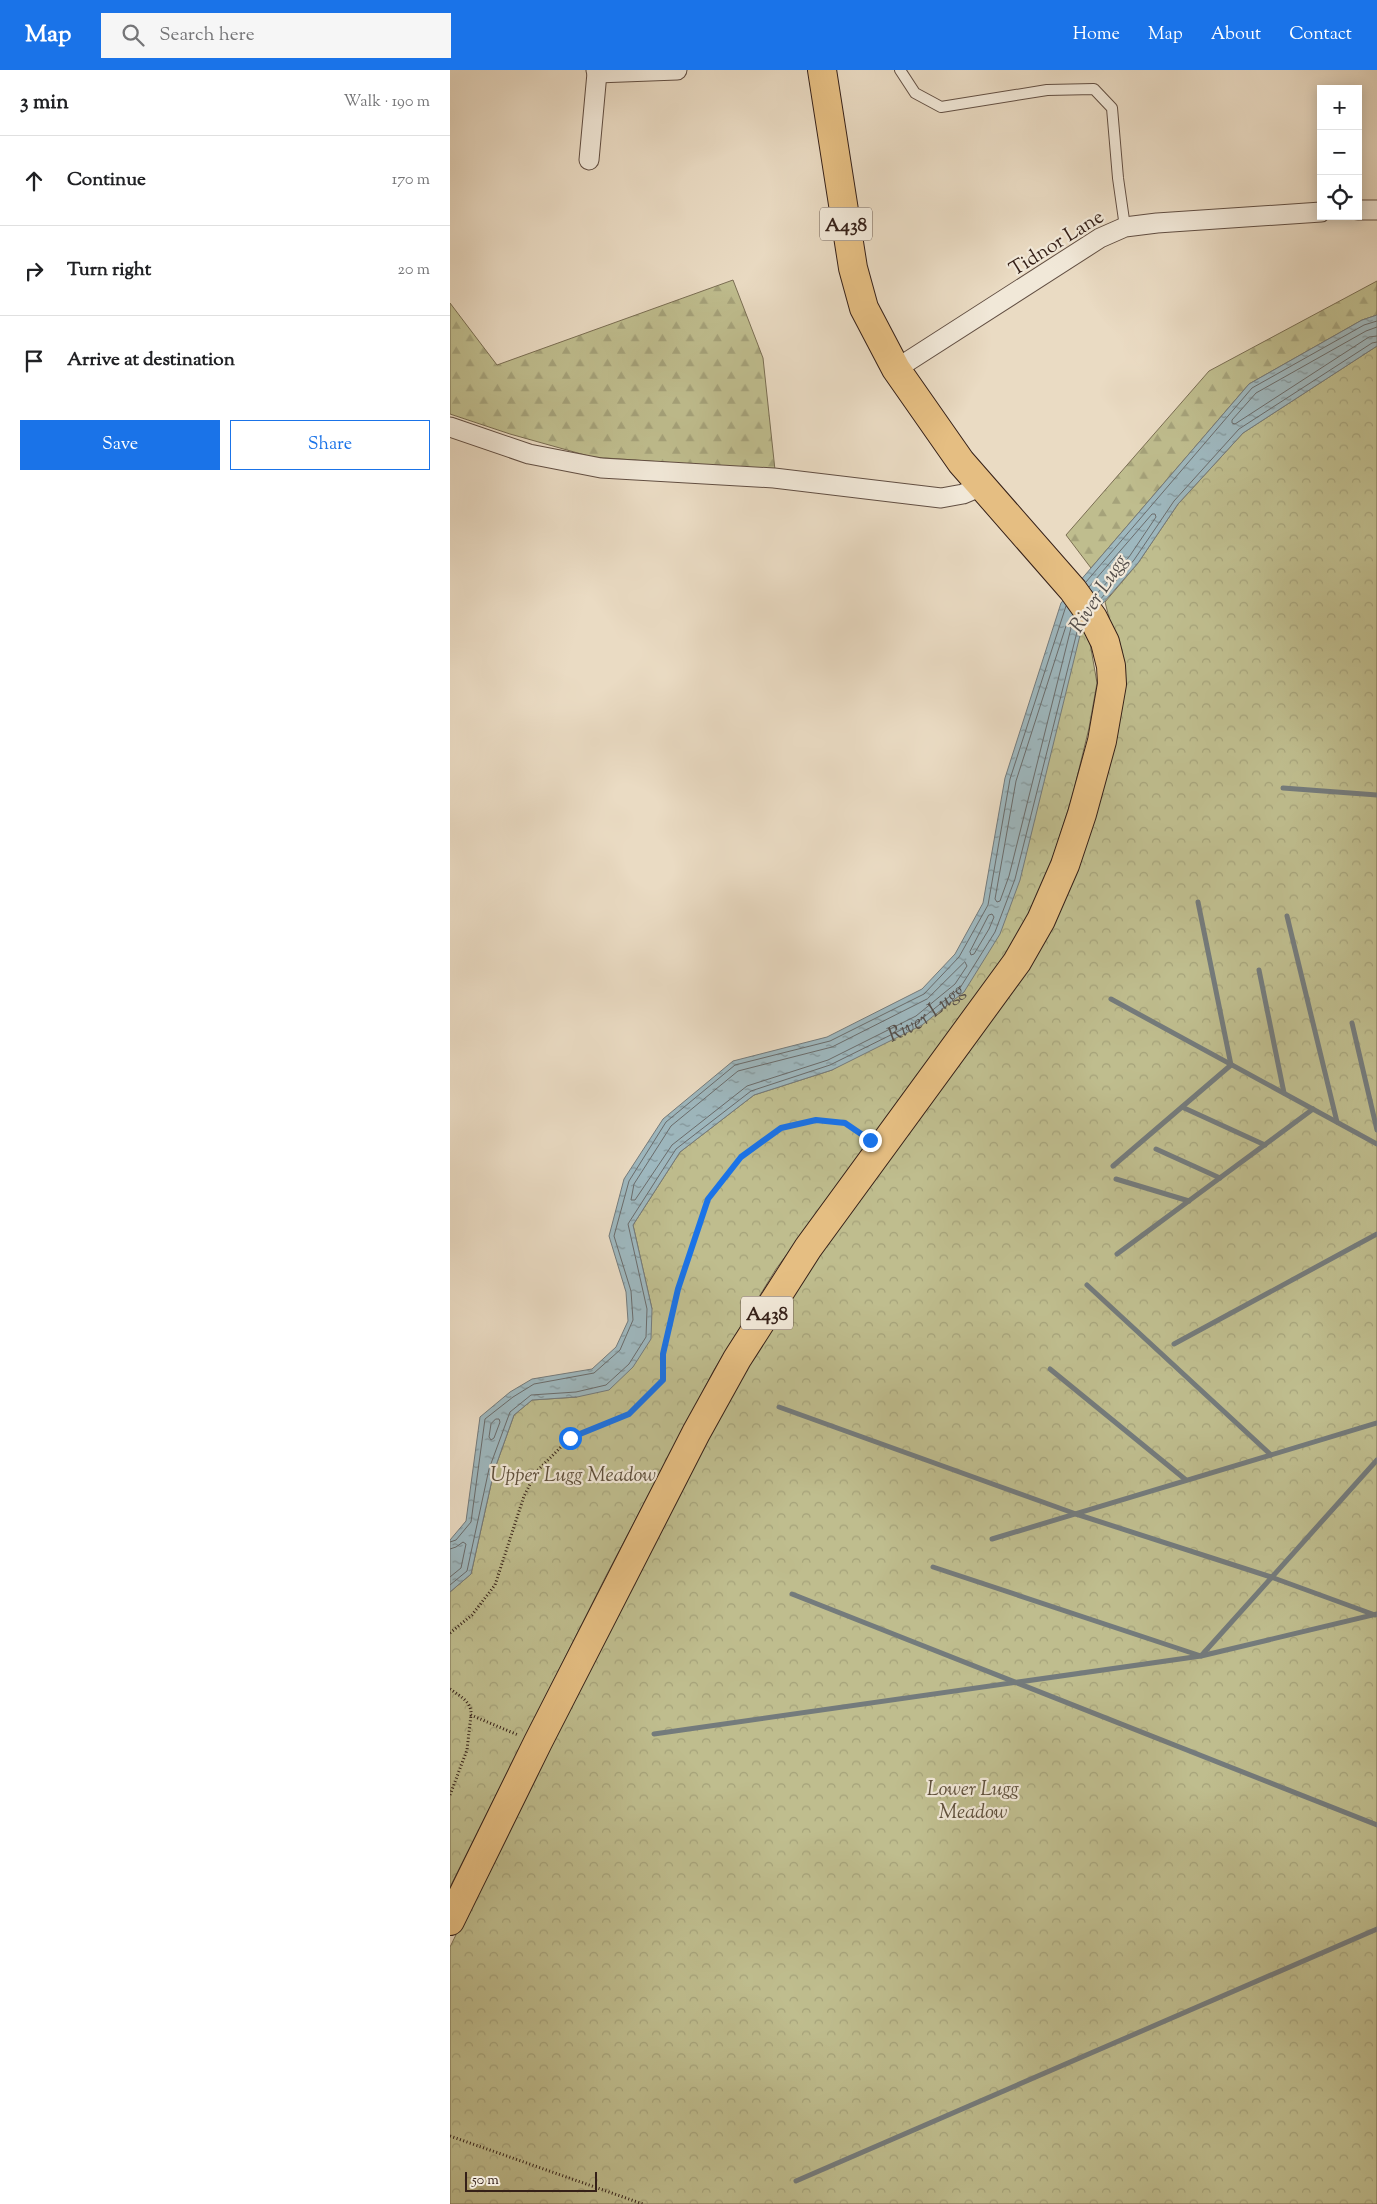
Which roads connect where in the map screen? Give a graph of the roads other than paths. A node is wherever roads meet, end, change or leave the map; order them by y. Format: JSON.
{"nodes":[{"id":1,"x":676,"y":70,"type":"edge"},
{"id":2,"x":822,"y":70,"type":"edge"},
{"id":3,"x":900,"y":70,"type":"edge"},
{"id":4,"x":597,"y":72,"type":"edge"},
{"id":5,"x":589,"y":160,"type":"dead end"},
{"id":6,"x":1362,"y":210,"type":"edge"},
{"id":7,"x":1377,"y":210,"type":"edge"},
{"id":8,"x":1317,"y":212,"type":"edge"},
{"id":9,"x":1125,"y":227,"type":"junction"},
{"id":10,"x":896,"y":369,"type":"junction"},
{"id":11,"x":450,"y":427,"type":"edge"},
{"id":12,"x":982,"y":486,"type":"junction"},
{"id":13,"x":450,"y":1921,"type":"edge"}],
"edges":[{"from":1,"to":4,"type":"street"},
{"from":2,"to":10,"type":"highway","number":"A438"},
{"from":3,"to":9,"type":"lane"},
{"from":4,"to":5,"type":"street"},
{"from":6,"to":7,"type":"street"},
{"from":8,"to":9,"type":"street","name":"Tidnor Lane"},
{"from":9,"to":10,"type":"street","name":"Tidnor Lane"},
{"from":10,"to":12,"type":"highway","number":"A438"},
{"from":11,"to":12,"type":"street"},
{"from":12,"to":13,"type":"highway","number":"A438"}]}
